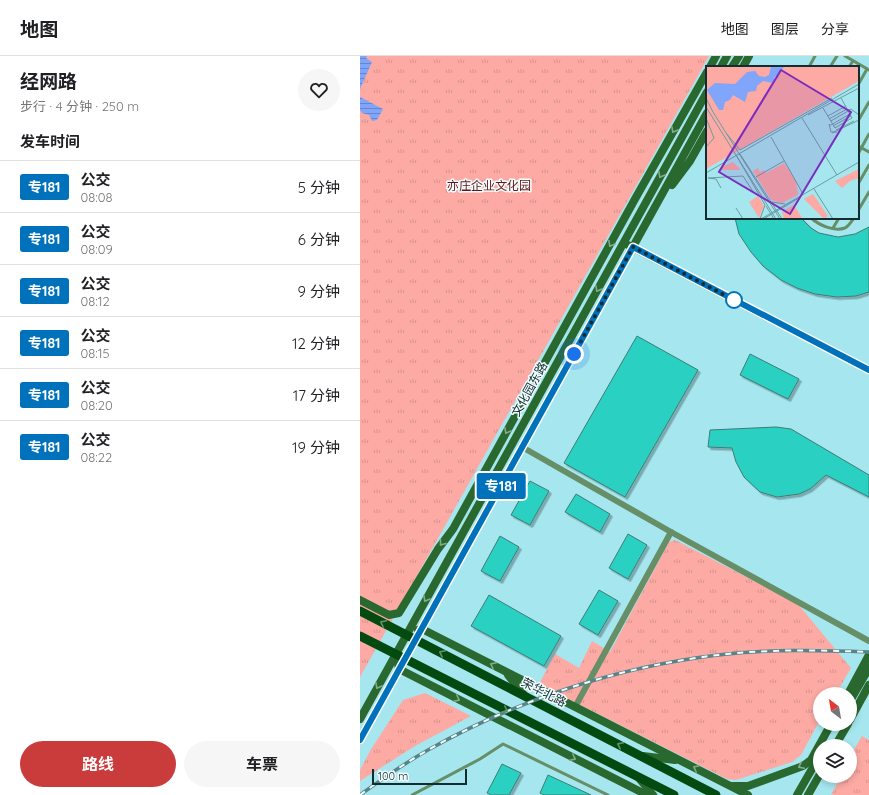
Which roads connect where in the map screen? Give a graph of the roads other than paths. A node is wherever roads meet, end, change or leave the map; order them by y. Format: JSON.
{"nodes":[{"id":1,"x":716,"y":56,"type":"edge"},
{"id":2,"x":727,"y":56,"type":"edge"},
{"id":3,"x":739,"y":56,"type":"edge"},
{"id":4,"x":749,"y":56,"type":"edge"},
{"id":5,"x":815,"y":56,"type":"edge"},
{"id":6,"x":837,"y":56,"type":"edge"},
{"id":7,"x":847,"y":57,"type":"edge"},
{"id":8,"x":853,"y":61,"type":"junction"},
{"id":9,"x":711,"y":66,"type":"edge"},
{"id":10,"x":722,"y":66,"type":"edge"},
{"id":11,"x":733,"y":66,"type":"edge"},
{"id":12,"x":744,"y":66,"type":"edge"},
{"id":13,"x":810,"y":66,"type":"edge"},
{"id":14,"x":831,"y":66,"type":"edge"},
{"id":15,"x":850,"y":66,"type":"edge"},
{"id":16,"x":868,"y":69,"type":"edge"},
{"id":17,"x":706,"y":74,"type":"edge"},
{"id":18,"x":859,"y":83,"type":"edge"},
{"id":19,"x":706,"y":94,"type":"edge"},
{"id":20,"x":869,"y":102,"type":"edge"},
{"id":21,"x":689,"y":104,"type":"junction"},
{"id":22,"x":706,"y":115,"type":"edge"},
{"id":23,"x":859,"y":119,"type":"edge"},
{"id":24,"x":685,"y":132,"type":"junction"},
{"id":25,"x":706,"y":133,"type":"edge"},
{"id":26,"x":869,"y":134,"type":"edge"},
{"id":27,"x":859,"y":147,"type":"edge"},
{"id":28,"x":859,"y":152,"type":"edge"},
{"id":29,"x":869,"y":152,"type":"edge"},
{"id":30,"x":869,"y":165,"type":"edge"},
{"id":31,"x":859,"y":182,"type":"edge"},
{"id":32,"x":869,"y":192,"type":"edge"},
{"id":33,"x":859,"y":208,"type":"edge"},
{"id":34,"x":654,"y":210,"type":"junction"},
{"id":35,"x":812,"y":219,"type":"edge"},
{"id":36,"x":820,"y":219,"type":"edge"},
{"id":37,"x":838,"y":219,"type":"edge"},
{"id":38,"x":853,"y":219,"type":"edge"},
{"id":39,"x":818,"y":223,"type":"junction"},
{"id":40,"x":833,"y":228,"type":"junction"},
{"id":41,"x":624,"y":243,"type":"junction"},
{"id":42,"x":633,"y":247,"type":"junction"},
{"id":43,"x":869,"y":370,"type":"edge"},
{"id":44,"x":522,"y":447,"type":"junction"},
{"id":45,"x":480,"y":501,"type":"junction"},
{"id":46,"x":453,"y":529,"type":"junction"},
{"id":47,"x":671,"y":532,"type":"junction"},
{"id":48,"x":360,"y":600,"type":"edge"},
{"id":49,"x":360,"y":611,"type":"edge"},
{"id":50,"x":422,"y":629,"type":"junction"},
{"id":51,"x":406,"y":635,"type":"junction"},
{"id":52,"x":360,"y":636,"type":"edge"},
{"id":53,"x":416,"y":640,"type":"junction"},
{"id":54,"x":869,"y":641,"type":"edge"},
{"id":55,"x":396,"y":654,"type":"junction"},
{"id":56,"x":869,"y":655,"type":"edge"},
{"id":57,"x":405,"y":659,"type":"junction"},
{"id":58,"x":869,"y":668,"type":"edge"},
{"id":59,"x":399,"y":669,"type":"junction"},
{"id":60,"x":506,"y":672,"type":"junction"},
{"id":61,"x":869,"y":685,"type":"edge"},
{"id":62,"x":852,"y":687,"type":"edge"},
{"id":63,"x":857,"y":689,"type":"edge"},
{"id":64,"x":525,"y":696,"type":"junction"},
{"id":65,"x":575,"y":707,"type":"junction"},
{"id":66,"x":857,"y":707,"type":"edge"},
{"id":67,"x":360,"y":719,"type":"edge"},
{"id":68,"x":827,"y":731,"type":"edge"},
{"id":69,"x":360,"y":740,"type":"edge"},
{"id":70,"x":641,"y":756,"type":"junction"},
{"id":71,"x":680,"y":760,"type":"junction"},
{"id":72,"x":813,"y":767,"type":"edge"},
{"id":73,"x":638,"y":776,"type":"junction"},
{"id":74,"x":815,"y":783,"type":"edge"},
{"id":75,"x":731,"y":786,"type":"junction"},
{"id":76,"x":412,"y":795,"type":"edge"},
{"id":77,"x":608,"y":795,"type":"edge"},
{"id":78,"x":647,"y":795,"type":"edge"},
{"id":79,"x":653,"y":795,"type":"edge"},
{"id":80,"x":674,"y":795,"type":"edge"},
{"id":81,"x":716,"y":795,"type":"edge"},
{"id":82,"x":748,"y":795,"type":"edge"},
{"id":83,"x":797,"y":795,"type":"edge"},
{"id":84,"x":808,"y":795,"type":"edge"}],
"edges":[{"from":1,"to":9,"type":"street"},
{"from":2,"to":10,"type":"street"},
{"from":3,"to":11,"type":"street"},
{"from":4,"to":12,"type":"street"},
{"from":5,"to":13,"type":"lane"},
{"from":6,"to":14,"type":"lane"},
{"from":7,"to":8,"type":"lane"},
{"from":8,"to":15,"type":"lane"},
{"from":8,"to":16,"type":"lane"},
{"from":16,"to":18,"type":"lane"},
{"from":17,"to":21,"type":"street"},
{"from":19,"to":24,"type":"street","name":"文化园东路"},
{"from":20,"to":23,"type":"lane"},
{"from":21,"to":24,"type":"street"},
{"from":21,"to":46,"type":"street","one_way":true},
{"from":22,"to":34,"type":"street","name":"文化园东路"},
{"from":24,"to":41,"type":"street","name":"文化园东路","one_way":true},
{"from":25,"to":34,"type":"street"},
{"from":26,"to":28,"type":"lane"},
{"from":27,"to":29,"type":"lane"},
{"from":30,"to":31,"type":"lane"},
{"from":32,"to":33,"type":"lane"},
{"from":34,"to":42,"type":"street","name":"文化园东路"},
{"from":35,"to":39,"type":"lane"},
{"from":36,"to":39,"type":"lane"},
{"from":37,"to":40,"type":"lane"},
{"from":38,"to":40,"type":"lane"},
{"from":39,"to":40,"type":"lane"},
{"from":41,"to":42,"type":"street"},
{"from":41,"to":45,"type":"street","name":"文化园东路","one_way":true},
{"from":42,"to":43,"type":"street"},
{"from":42,"to":44,"type":"street","name":"文化园东路"},
{"from":44,"to":47,"type":"street"},
{"from":44,"to":50,"type":"street","name":"文化园东路"},
{"from":45,"to":46,"type":"street"},
{"from":45,"to":51,"type":"street","name":"文化园东路","one_way":true},
{"from":46,"to":48,"type":"street","one_way":true},
{"from":47,"to":54,"type":"street"},
{"from":47,"to":65,"type":"street"},
{"from":51,"to":49,"type":"main road","name":"荣华北路","one_way":true},
{"from":50,"to":51,"type":"street"},
{"from":50,"to":53,"type":"street","name":"文化园东路"},
{"from":60,"to":50,"type":"street","one_way":true},
{"from":51,"to":53,"type":"main road","name":"荣华北路"},
{"from":51,"to":55,"type":"street","name":"文化园东路"},
{"from":52,"to":55,"type":"main road"},
{"from":53,"to":57,"type":"street","name":"文化园东路"},
{"from":64,"to":53,"type":"main road","name":"荣华北路","one_way":true},
{"from":55,"to":57,"type":"main road"},
{"from":55,"to":59,"type":"street"},
{"from":55,"to":67,"type":"street","name":"文化园东路","one_way":true},
{"from":56,"to":62,"type":"street"},
{"from":57,"to":59,"type":"street","name":"文化园东路"},
{"from":57,"to":73,"type":"main road","one_way":true},
{"from":58,"to":63,"type":"street"},
{"from":59,"to":69,"type":"street","name":"文化园东路"},
{"from":59,"to":78,"type":"street","one_way":true},
{"from":60,"to":64,"type":"street"},
{"from":60,"to":65,"type":"street"},
{"from":61,"to":66,"type":"street"},
{"from":70,"to":64,"type":"main road","name":"荣华北路","one_way":true},
{"from":65,"to":71,"type":"street"},
{"from":68,"to":75,"type":"street","one_way":true},
{"from":70,"to":71,"type":"street"},
{"from":70,"to":81,"type":"main road","name":"荣华北路"},
{"from":75,"to":71,"type":"street","one_way":true},
{"from":72,"to":83,"type":"street"},
{"from":73,"to":79,"type":"street"},
{"from":73,"to":80,"type":"main road"},
{"from":74,"to":84,"type":"street"},
{"from":75,"to":82,"type":"street"},
{"from":76,"to":77,"type":"lane"}]}
